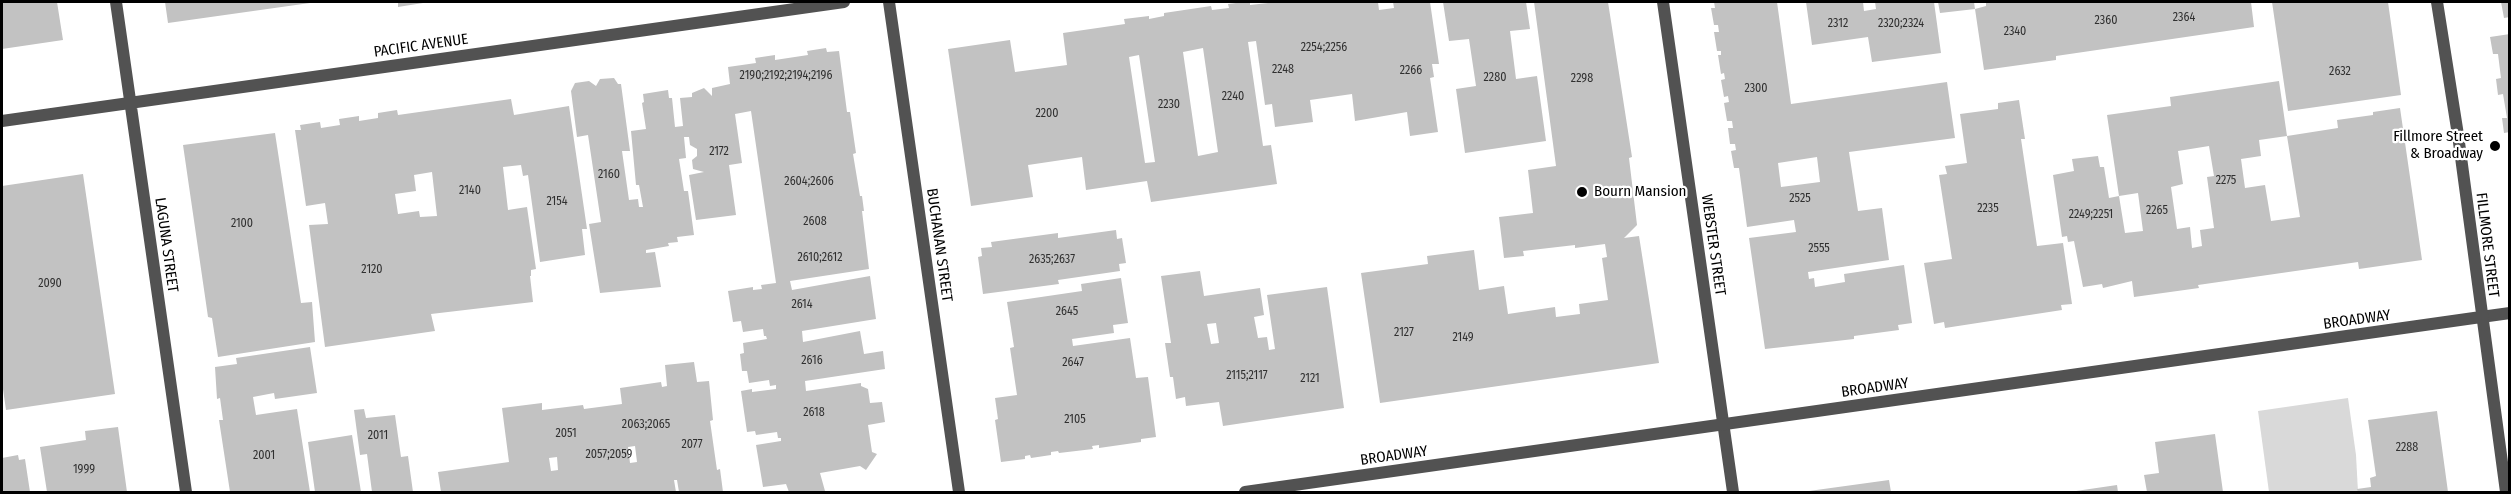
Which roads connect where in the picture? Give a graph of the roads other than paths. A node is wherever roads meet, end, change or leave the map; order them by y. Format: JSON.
{"nodes":[{"id":1,"x":116,"y":2,"type":"edge"},
{"id":2,"x":844,"y":2,"type":"edge"},
{"id":3,"x":889,"y":2,"type":"edge"},
{"id":4,"x":1663,"y":2,"type":"edge"},
{"id":5,"x":2437,"y":2,"type":"edge"},
{"id":6,"x":130,"y":103,"type":"junction"},
{"id":7,"x":2,"y":121,"type":"edge"},
{"id":8,"x":2510,"y":313,"type":"edge"},
{"id":9,"x":2481,"y":317,"type":"junction"},
{"id":10,"x":1723,"y":424,"type":"junction"},
{"id":11,"x":186,"y":492,"type":"edge"},
{"id":12,"x":959,"y":492,"type":"edge"},
{"id":13,"x":1245,"y":492,"type":"edge"},
{"id":14,"x":1733,"y":492,"type":"edge"},
{"id":15,"x":2506,"y":492,"type":"edge"}],
"edges":[{"from":1,"to":6,"type":"street","name":"LAGUNA STREET"},
{"from":2,"to":6,"type":"street","name":"PACIFIC AVENUE"},
{"from":3,"to":12,"type":"street","name":"BUCHANAN STREET"},
{"from":4,"to":10,"type":"street","name":"WEBSTER STREET"},
{"from":5,"to":9,"type":"street","name":"FILLMORE STREET"},
{"from":6,"to":7,"type":"street","name":"PACIFIC AVENUE"},
{"from":6,"to":11,"type":"street","name":"LAGUNA STREET"},
{"from":8,"to":9,"type":"street","name":"BROADWAY"},
{"from":9,"to":10,"type":"street","name":"BROADWAY"},
{"from":9,"to":15,"type":"street","name":"FILLMORE STREET"},
{"from":10,"to":13,"type":"street","name":"BROADWAY"},
{"from":10,"to":14,"type":"street","name":"WEBSTER STREET"}]}
